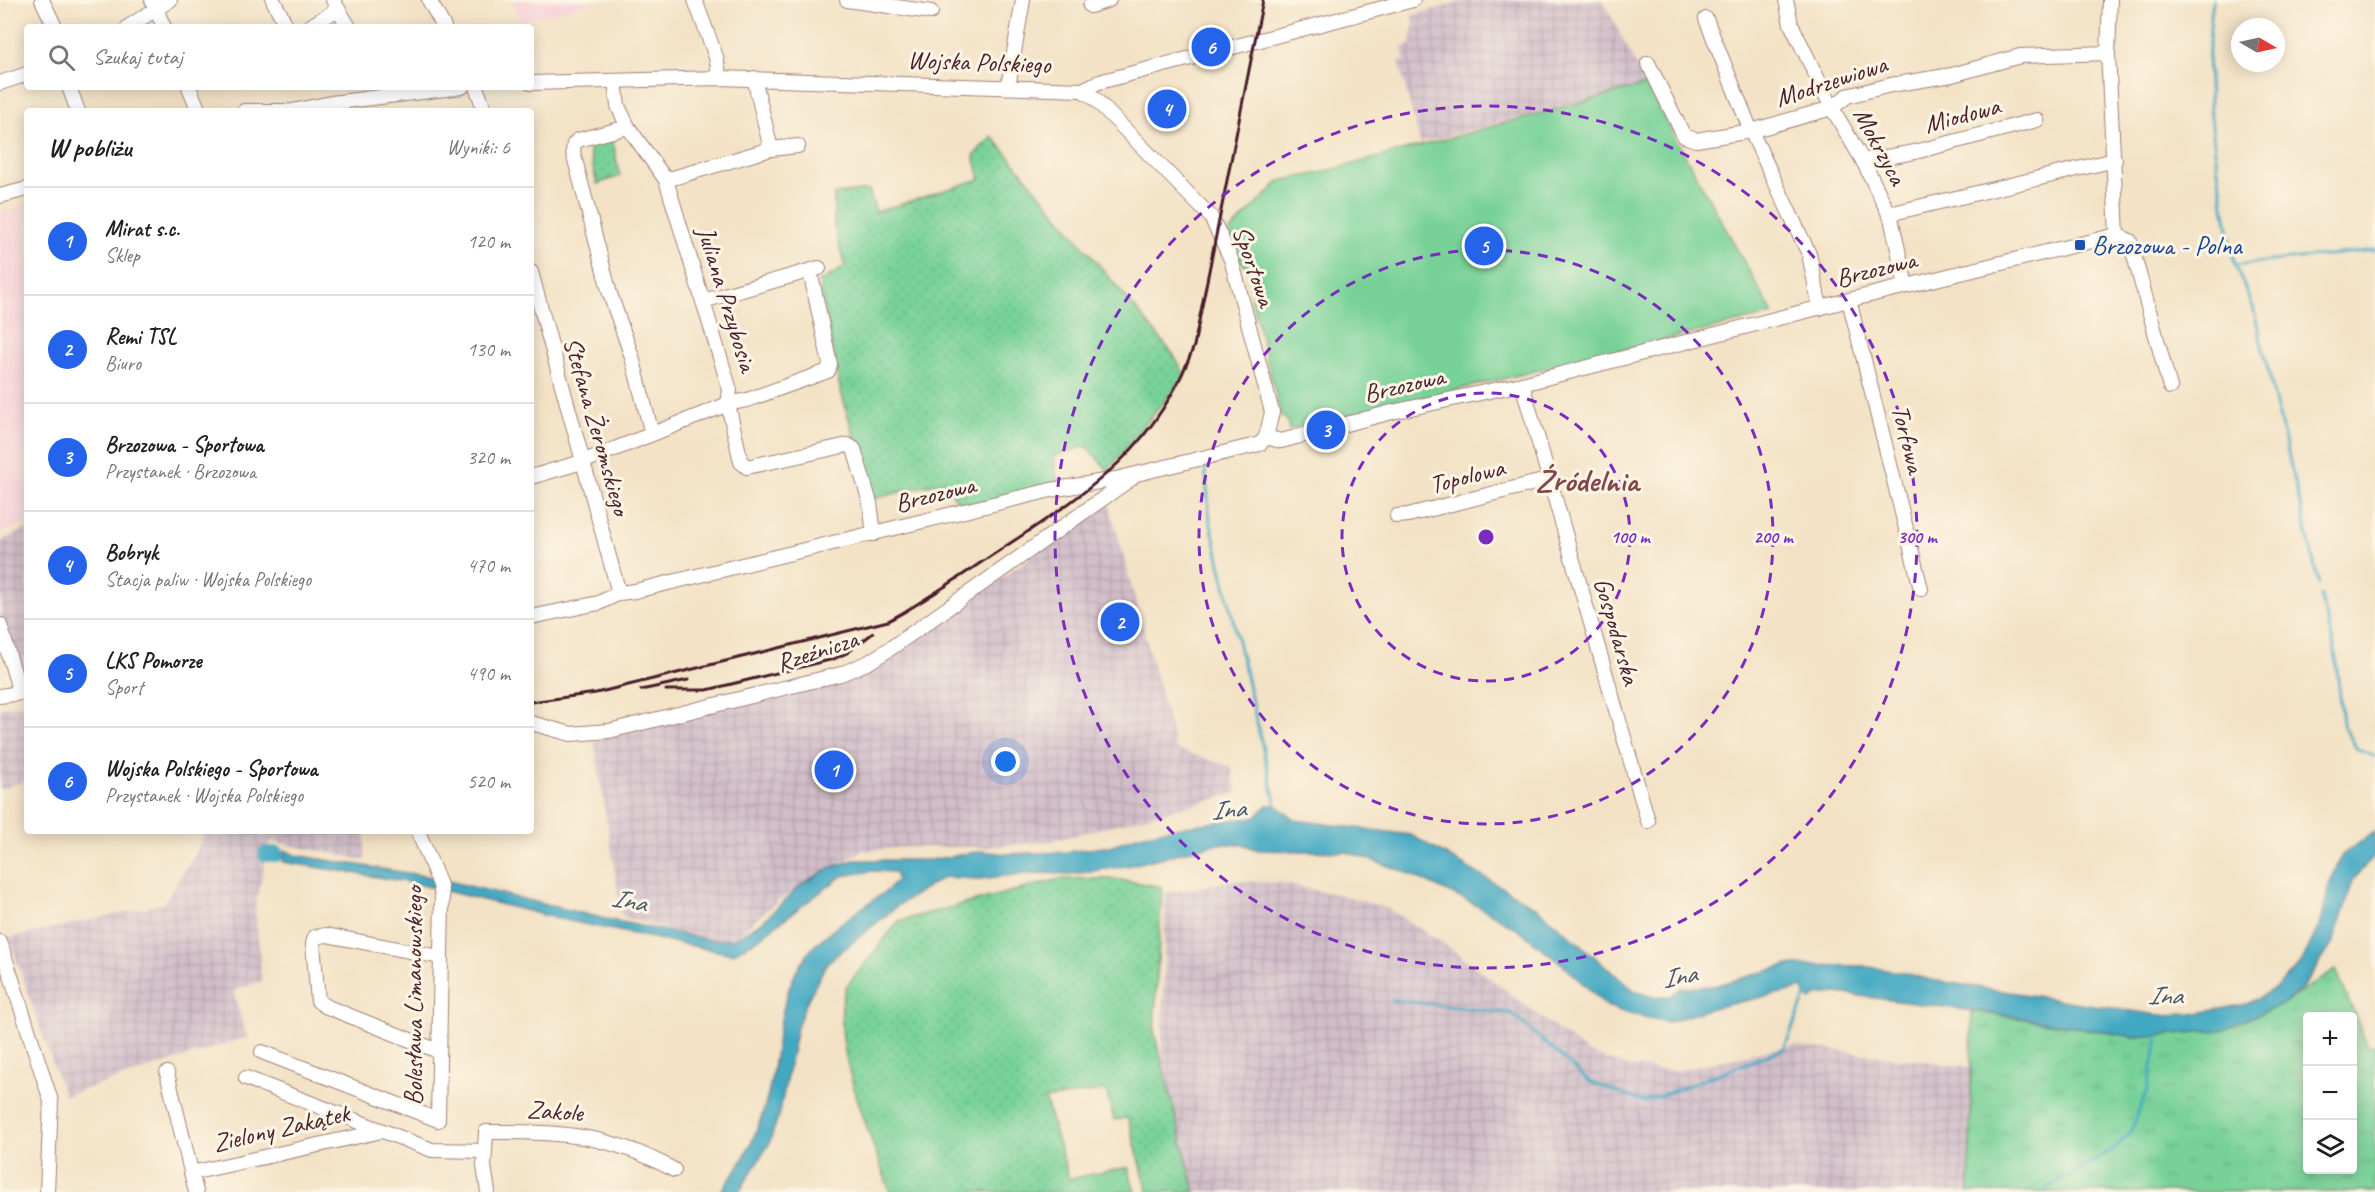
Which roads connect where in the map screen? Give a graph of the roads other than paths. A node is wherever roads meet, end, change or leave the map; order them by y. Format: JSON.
{"nodes":[{"id":1,"x":42,"y":0,"type":"edge"},
{"id":2,"x":170,"y":0,"type":"edge"},
{"id":3,"x":273,"y":0,"type":"edge"},
{"id":4,"x":429,"y":0,"type":"edge"},
{"id":5,"x":695,"y":0,"type":"edge"},
{"id":6,"x":847,"y":0,"type":"edge"},
{"id":7,"x":1023,"y":0,"type":"edge"},
{"id":8,"x":1109,"y":0,"type":"edge"},
{"id":9,"x":1413,"y":0,"type":"edge"},
{"id":10,"x":1786,"y":0,"type":"edge"},
{"id":11,"x":2110,"y":0,"type":"edge"},
{"id":12,"x":336,"y":4,"type":"edge"},
{"id":13,"x":154,"y":5,"type":"edge"},
{"id":14,"x":1090,"y":6,"type":"dead end"},
{"id":15,"x":931,"y":12,"type":"dead end"},
{"id":16,"x":1706,"y":19,"type":"dead end"},
{"id":17,"x":54,"y":24,"type":"edge"},
{"id":18,"x":132,"y":24,"type":"edge"},
{"id":19,"x":164,"y":24,"type":"edge"},
{"id":20,"x":285,"y":24,"type":"edge"},
{"id":21,"x":313,"y":24,"type":"edge"},
{"id":22,"x":347,"y":24,"type":"edge"},
{"id":23,"x":442,"y":24,"type":"edge"},
{"id":24,"x":2108,"y":53,"type":"junction"},
{"id":25,"x":1648,"y":63,"type":"dead end"},
{"id":26,"x":24,"y":75,"type":"edge"},
{"id":27,"x":720,"y":78,"type":"junction"},
{"id":28,"x":754,"y":78,"type":"junction"},
{"id":29,"x":615,"y":81,"type":"junction"},
{"id":30,"x":0,"y":83,"type":"edge"},
{"id":31,"x":534,"y":83,"type":"edge"},
{"id":32,"x":1008,"y":87,"type":"junction"},
{"id":33,"x":70,"y":90,"type":"edge"},
{"id":34,"x":190,"y":90,"type":"edge"},
{"id":35,"x":409,"y":90,"type":"edge"},
{"id":36,"x":477,"y":90,"type":"edge"},
{"id":37,"x":1082,"y":90,"type":"junction"},
{"id":38,"x":374,"y":92,"type":"edge"},
{"id":39,"x":77,"y":108,"type":"edge"},
{"id":40,"x":198,"y":108,"type":"edge"},
{"id":41,"x":305,"y":108,"type":"edge"},
{"id":42,"x":484,"y":108,"type":"edge"},
{"id":43,"x":1832,"y":108,"type":"junction"},
{"id":44,"x":2037,"y":120,"type":"dead end"},
{"id":45,"x":628,"y":127,"type":"junction"},
{"id":46,"x":1751,"y":131,"type":"junction"},
{"id":47,"x":798,"y":146,"type":"dead end"},
{"id":48,"x":771,"y":149,"type":"junction"},
{"id":49,"x":2115,"y":160,"type":"junction"},
{"id":50,"x":1863,"y":161,"type":"junction"},
{"id":51,"x":666,"y":180,"type":"junction"},
{"id":52,"x":24,"y":190,"type":"edge"},
{"id":53,"x":0,"y":196,"type":"edge"},
{"id":54,"x":1889,"y":214,"type":"junction"},
{"id":55,"x":2117,"y":235,"type":"junction"},
{"id":56,"x":534,"y":283,"type":"edge"},
{"id":57,"x":1906,"y":286,"type":"junction"},
{"id":58,"x":1849,"y":300,"type":"junction"},
{"id":59,"x":703,"y":302,"type":"junction"},
{"id":60,"x":1820,"y":308,"type":"junction"},
{"id":61,"x":1522,"y":384,"type":"junction"},
{"id":62,"x":2170,"y":387,"type":"dead end"},
{"id":63,"x":728,"y":404,"type":"junction"},
{"id":64,"x":652,"y":434,"type":"junction"},
{"id":65,"x":1266,"y":437,"type":"junction"},
{"id":66,"x":582,"y":462,"type":"junction"},
{"id":67,"x":1139,"y":474,"type":"junction"},
{"id":68,"x":534,"y":476,"type":"edge"},
{"id":69,"x":1547,"y":480,"type":"junction"},
{"id":70,"x":1397,"y":516,"type":"dead end"},
{"id":71,"x":874,"y":534,"type":"junction"},
{"id":72,"x":1921,"y":589,"type":"dead end"},
{"id":73,"x":619,"y":593,"type":"junction"},
{"id":74,"x":534,"y":616,"type":"edge"},
{"id":75,"x":0,"y":625,"type":"edge"},
{"id":76,"x":23,"y":692,"type":"edge"},
{"id":77,"x":0,"y":696,"type":"edge"},
{"id":78,"x":534,"y":724,"type":"edge"},
{"id":79,"x":1647,"y":821,"type":"dead end"},
{"id":80,"x":419,"y":834,"type":"edge"},
{"id":81,"x":0,"y":942,"type":"edge"},
{"id":82,"x":440,"y":957,"type":"junction"},
{"id":83,"x":438,"y":1051,"type":"junction"},
{"id":84,"x":262,"y":1052,"type":"dead end"},
{"id":85,"x":166,"y":1072,"type":"dead end"},
{"id":86,"x":246,"y":1078,"type":"dead end"},
{"id":87,"x":382,"y":1131,"type":"junction"},
{"id":88,"x":485,"y":1151,"type":"junction"},
{"id":89,"x":674,"y":1170,"type":"dead end"},
{"id":90,"x":191,"y":1173,"type":"junction"},
{"id":91,"x":483,"y":1191,"type":"edge"},
{"id":92,"x":47,"y":1192,"type":"edge"},
{"id":93,"x":196,"y":1192,"type":"edge"}],
"edges":[{"from":1,"to":17,"type":"street"},
{"from":2,"to":13,"type":"street"},
{"from":3,"to":20,"type":"street"},
{"from":4,"to":23,"type":"street"},
{"from":5,"to":27,"type":"street"},
{"from":6,"to":15,"type":"street"},
{"from":7,"to":32,"type":"street"},
{"from":8,"to":14,"type":"street"},
{"from":9,"to":37,"type":"street","name":"Wojska Polskiego"},
{"from":10,"to":43,"type":"street","name":"Mokrzyca"},
{"from":11,"to":24,"type":"street"},
{"from":12,"to":21,"type":"street"},
{"from":12,"to":22,"type":"street"},
{"from":13,"to":18,"type":"street"},
{"from":13,"to":19,"type":"street"},
{"from":16,"to":46,"type":"street"},
{"from":24,"to":43,"type":"street","name":"Modrzewiowa"},
{"from":24,"to":49,"type":"street"},
{"from":25,"to":46,"type":"street","name":"Modrzewiowa"},
{"from":26,"to":30,"type":"street"},
{"from":27,"to":28,"type":"street","name":"Wojska Polskiego"},
{"from":27,"to":29,"type":"street","name":"Wojska Polskiego"},
{"from":28,"to":32,"type":"street","name":"Wojska Polskiego"},
{"from":28,"to":48,"type":"street"},
{"from":29,"to":31,"type":"street","name":"Wojska Polskiego"},
{"from":29,"to":45,"type":"street","name":"Juliana Przybosia"},
{"from":32,"to":37,"type":"street","name":"Wojska Polskiego"},
{"from":33,"to":39,"type":"street"},
{"from":34,"to":40,"type":"street"},
{"from":35,"to":38,"type":"street"},
{"from":36,"to":42,"type":"street"},
{"from":37,"to":65,"type":"street","name":"Sportowa"},
{"from":38,"to":41,"type":"street"},
{"from":43,"to":46,"type":"street","name":"Modrzewiowa"},
{"from":43,"to":50,"type":"street","name":"Mokrzyca"},
{"from":44,"to":50,"type":"street","name":"Miodowa"},
{"from":45,"to":51,"type":"street","name":"Juliana Przybosia"},
{"from":45,"to":64,"type":"street"},
{"from":46,"to":60,"type":"street"},
{"from":47,"to":48,"type":"street"},
{"from":48,"to":51,"type":"street"},
{"from":49,"to":54,"type":"street"},
{"from":49,"to":55,"type":"street"},
{"from":50,"to":54,"type":"street","name":"Mokrzyca"},
{"from":51,"to":59,"type":"street","name":"Juliana Przybosia"},
{"from":52,"to":53,"type":"street"},
{"from":54,"to":57,"type":"street","name":"Mokrzyca"},
{"from":55,"to":57,"type":"street","name":"Brzozowa"},
{"from":55,"to":62,"type":"street"},
{"from":56,"to":66,"type":"street","name":"Stefana Żeromskiego"},
{"from":57,"to":58,"type":"street","name":"Brzozowa"},
{"from":58,"to":60,"type":"street","name":"Brzozowa"},
{"from":58,"to":72,"type":"street","name":"Torfowa"},
{"from":59,"to":63,"type":"street","name":"Juliana Przybosia"},
{"from":59,"to":63,"type":"street"},
{"from":60,"to":61,"type":"street","name":"Brzozowa"},
{"from":61,"to":65,"type":"street","name":"Brzozowa"},
{"from":61,"to":69,"type":"street","name":"Gospodarska"},
{"from":63,"to":64,"type":"street"},
{"from":63,"to":71,"type":"street","name":"Juliana Przybosia"},
{"from":64,"to":66,"type":"street"},
{"from":65,"to":67,"type":"street","name":"Brzozowa"},
{"from":66,"to":68,"type":"street"},
{"from":66,"to":73,"type":"street","name":"Stefana Żeromskiego"},
{"from":67,"to":71,"type":"street","name":"Brzozowa"},
{"from":67,"to":78,"type":"street","name":"Rzeźnicza"},
{"from":69,"to":70,"type":"street","name":"Topolowa"},
{"from":69,"to":79,"type":"street","name":"Gospodarska"},
{"from":71,"to":73,"type":"street","name":"Brzozowa"},
{"from":73,"to":74,"type":"street","name":"Brzozowa"},
{"from":75,"to":76,"type":"street"},
{"from":76,"to":77,"type":"street"},
{"from":80,"to":82,"type":"street","name":"Bolesława Limanowskiego"},
{"from":81,"to":92,"type":"street"},
{"from":82,"to":83,"type":"street","name":"Bolesława Limanowskiego"},
{"from":82,"to":83,"type":"street"},
{"from":83,"to":84,"type":"street","name":"Bolesława Limanowskiego"},
{"from":85,"to":90,"type":"street","name":"Zielony Zakątek"},
{"from":86,"to":87,"type":"street","name":"Zielony Zakątek"},
{"from":87,"to":88,"type":"street","name":"Zielony Zakątek"},
{"from":87,"to":90,"type":"street","name":"Zielony Zakątek"},
{"from":88,"to":89,"type":"street","name":"Zakole"},
{"from":88,"to":91,"type":"street"},
{"from":90,"to":93,"type":"street","name":"Zielony Zakątek"}]}
